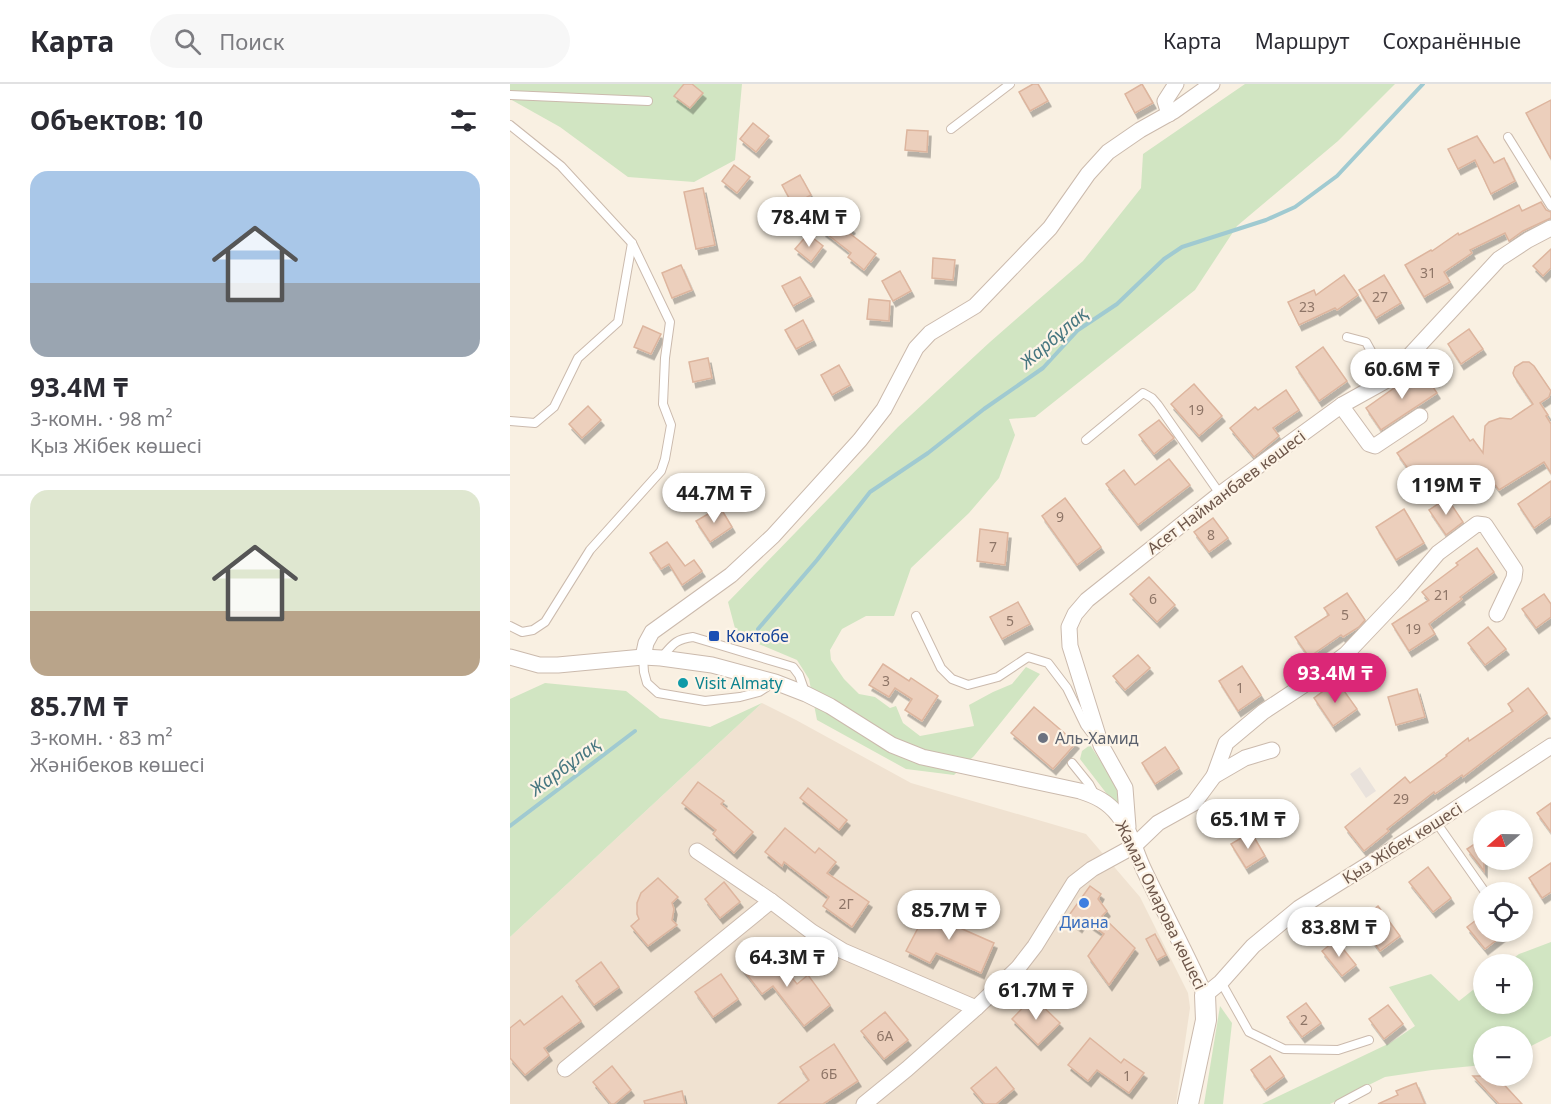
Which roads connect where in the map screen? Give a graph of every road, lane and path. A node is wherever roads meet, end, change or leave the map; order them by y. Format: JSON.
{"nodes":[{"id":1,"x":1010,"y":84,"type":"edge"},
{"id":2,"x":1176,"y":84,"type":"edge"},
{"id":3,"x":1212,"y":84,"type":"edge"},
{"id":4,"x":510,"y":95,"type":"edge"},
{"id":5,"x":648,"y":101,"type":"dead end"},
{"id":6,"x":1169,"y":114,"type":"junction"},
{"id":7,"x":510,"y":126,"type":"edge"},
{"id":8,"x":951,"y":129,"type":"dead end"},
{"id":9,"x":1508,"y":137,"type":"dead end"},
{"id":10,"x":1551,"y":206,"type":"edge"},
{"id":11,"x":1551,"y":228,"type":"edge"},
{"id":12,"x":632,"y":243,"type":"junction"},
{"id":13,"x":1347,"y":337,"type":"dead end"},
{"id":14,"x":1387,"y":380,"type":"junction"},
{"id":15,"x":1342,"y":405,"type":"junction"},
{"id":16,"x":1420,"y":416,"type":"dead end"},
{"id":17,"x":510,"y":421,"type":"edge"},
{"id":18,"x":1086,"y":440,"type":"dead end"},
{"id":19,"x":1221,"y":494,"type":"junction"},
{"id":20,"x":1497,"y":614,"type":"dead end"},
{"id":21,"x":916,"y":616,"type":"dead end"},
{"id":22,"x":510,"y":626,"type":"edge"},
{"id":23,"x":510,"y":657,"type":"edge"},
{"id":24,"x":643,"y":657,"type":"junction"},
{"id":25,"x":661,"y":658,"type":"junction"},
{"id":26,"x":776,"y":682,"type":"junction"},
{"id":27,"x":806,"y":694,"type":"junction"},
{"id":28,"x":1101,"y":745,"type":"junction"},
{"id":29,"x":1551,"y":746,"type":"edge"},
{"id":30,"x":1272,"y":750,"type":"dead end"},
{"id":31,"x":1072,"y":763,"type":"dead end"},
{"id":32,"x":1214,"y":776,"type":"junction"},
{"id":33,"x":1095,"y":796,"type":"junction"},
{"id":34,"x":1436,"y":822,"type":"junction"},
{"id":35,"x":1128,"y":830,"type":"junction"},
{"id":36,"x":1134,"y":846,"type":"junction"},
{"id":37,"x":697,"y":852,"type":"dead end"},
{"id":38,"x":1478,"y":882,"type":"edge"},
{"id":39,"x":771,"y":900,"type":"junction"},
{"id":40,"x":1221,"y":982,"type":"junction"},
{"id":41,"x":1205,"y":995,"type":"junction"},
{"id":42,"x":976,"y":1008,"type":"junction"},
{"id":43,"x":1369,"y":1040,"type":"dead end"},
{"id":44,"x":565,"y":1069,"type":"dead end"},
{"id":45,"x":1367,"y":1089,"type":"dead end"},
{"id":46,"x":864,"y":1104,"type":"edge"},
{"id":47,"x":1188,"y":1104,"type":"edge"},
{"id":48,"x":1339,"y":1104,"type":"edge"}],
"edges":[{"from":1,"to":8,"type":"lane"},
{"from":2,"to":6,"type":"street"},
{"from":3,"to":6,"type":"street"},
{"from":4,"to":5,"type":"lane"},
{"from":6,"to":24,"type":"street"},
{"from":7,"to":12,"type":"lane"},
{"from":9,"to":10,"type":"lane"},
{"from":11,"to":14,"type":"street","name":"Асет Найманбаев көшесі"},
{"from":12,"to":17,"type":"lane"},
{"from":12,"to":22,"type":"lane"},
{"from":13,"to":14,"type":"lane"},
{"from":14,"to":15,"type":"street","name":"Асет Найманбаев көшесі"},
{"from":15,"to":16,"type":"street"},
{"from":15,"to":19,"type":"street","name":"Асет Найманбаев көшесі"},
{"from":18,"to":19,"type":"lane"},
{"from":19,"to":28,"type":"street","name":"Асет Найманбаев көшесі"},
{"from":20,"to":32,"type":"street"},
{"from":21,"to":28,"type":"lane"},
{"from":23,"to":24,"type":"street","name":"Жамал Омарова көшесі"},
{"from":24,"to":25,"type":"street","name":"Жамал Омарова көшесі"},
{"from":24,"to":26,"type":"lane"},
{"from":25,"to":26,"type":"street","name":"Жамал Омарова көшесі"},
{"from":25,"to":27,"type":"lane"},
{"from":26,"to":27,"type":"street","name":"Жамал Омарова көшесі"},
{"from":27,"to":33,"type":"street","name":"Жамал Омарова көшесі"},
{"from":28,"to":35,"type":"street","name":"Асет Найманбаев көшесі"},
{"from":29,"to":34,"type":"street","name":"Қыз Жібек көшесі"},
{"from":30,"to":32,"type":"street"},
{"from":31,"to":33,"type":"lane"},
{"from":32,"to":36,"type":"street"},
{"from":33,"to":35,"type":"street","name":"Жамал Омарова көшесі"},
{"from":34,"to":38,"type":"lane"},
{"from":34,"to":40,"type":"street","name":"Қыз Жібек көшесі"},
{"from":35,"to":36,"type":"street","name":"Жамал Омарова көшесі"},
{"from":36,"to":41,"type":"street","name":"Жамал Омарова көшесі"},
{"from":36,"to":42,"type":"street"},
{"from":37,"to":39,"type":"street"},
{"from":39,"to":42,"type":"street"},
{"from":39,"to":44,"type":"street"},
{"from":40,"to":41,"type":"street","name":"Қыз Жібек көшесі"},
{"from":40,"to":43,"type":"lane"},
{"from":41,"to":47,"type":"street","name":"Жамал Омарова көшесі"},
{"from":42,"to":46,"type":"street"},
{"from":45,"to":48,"type":"lane"}]}
